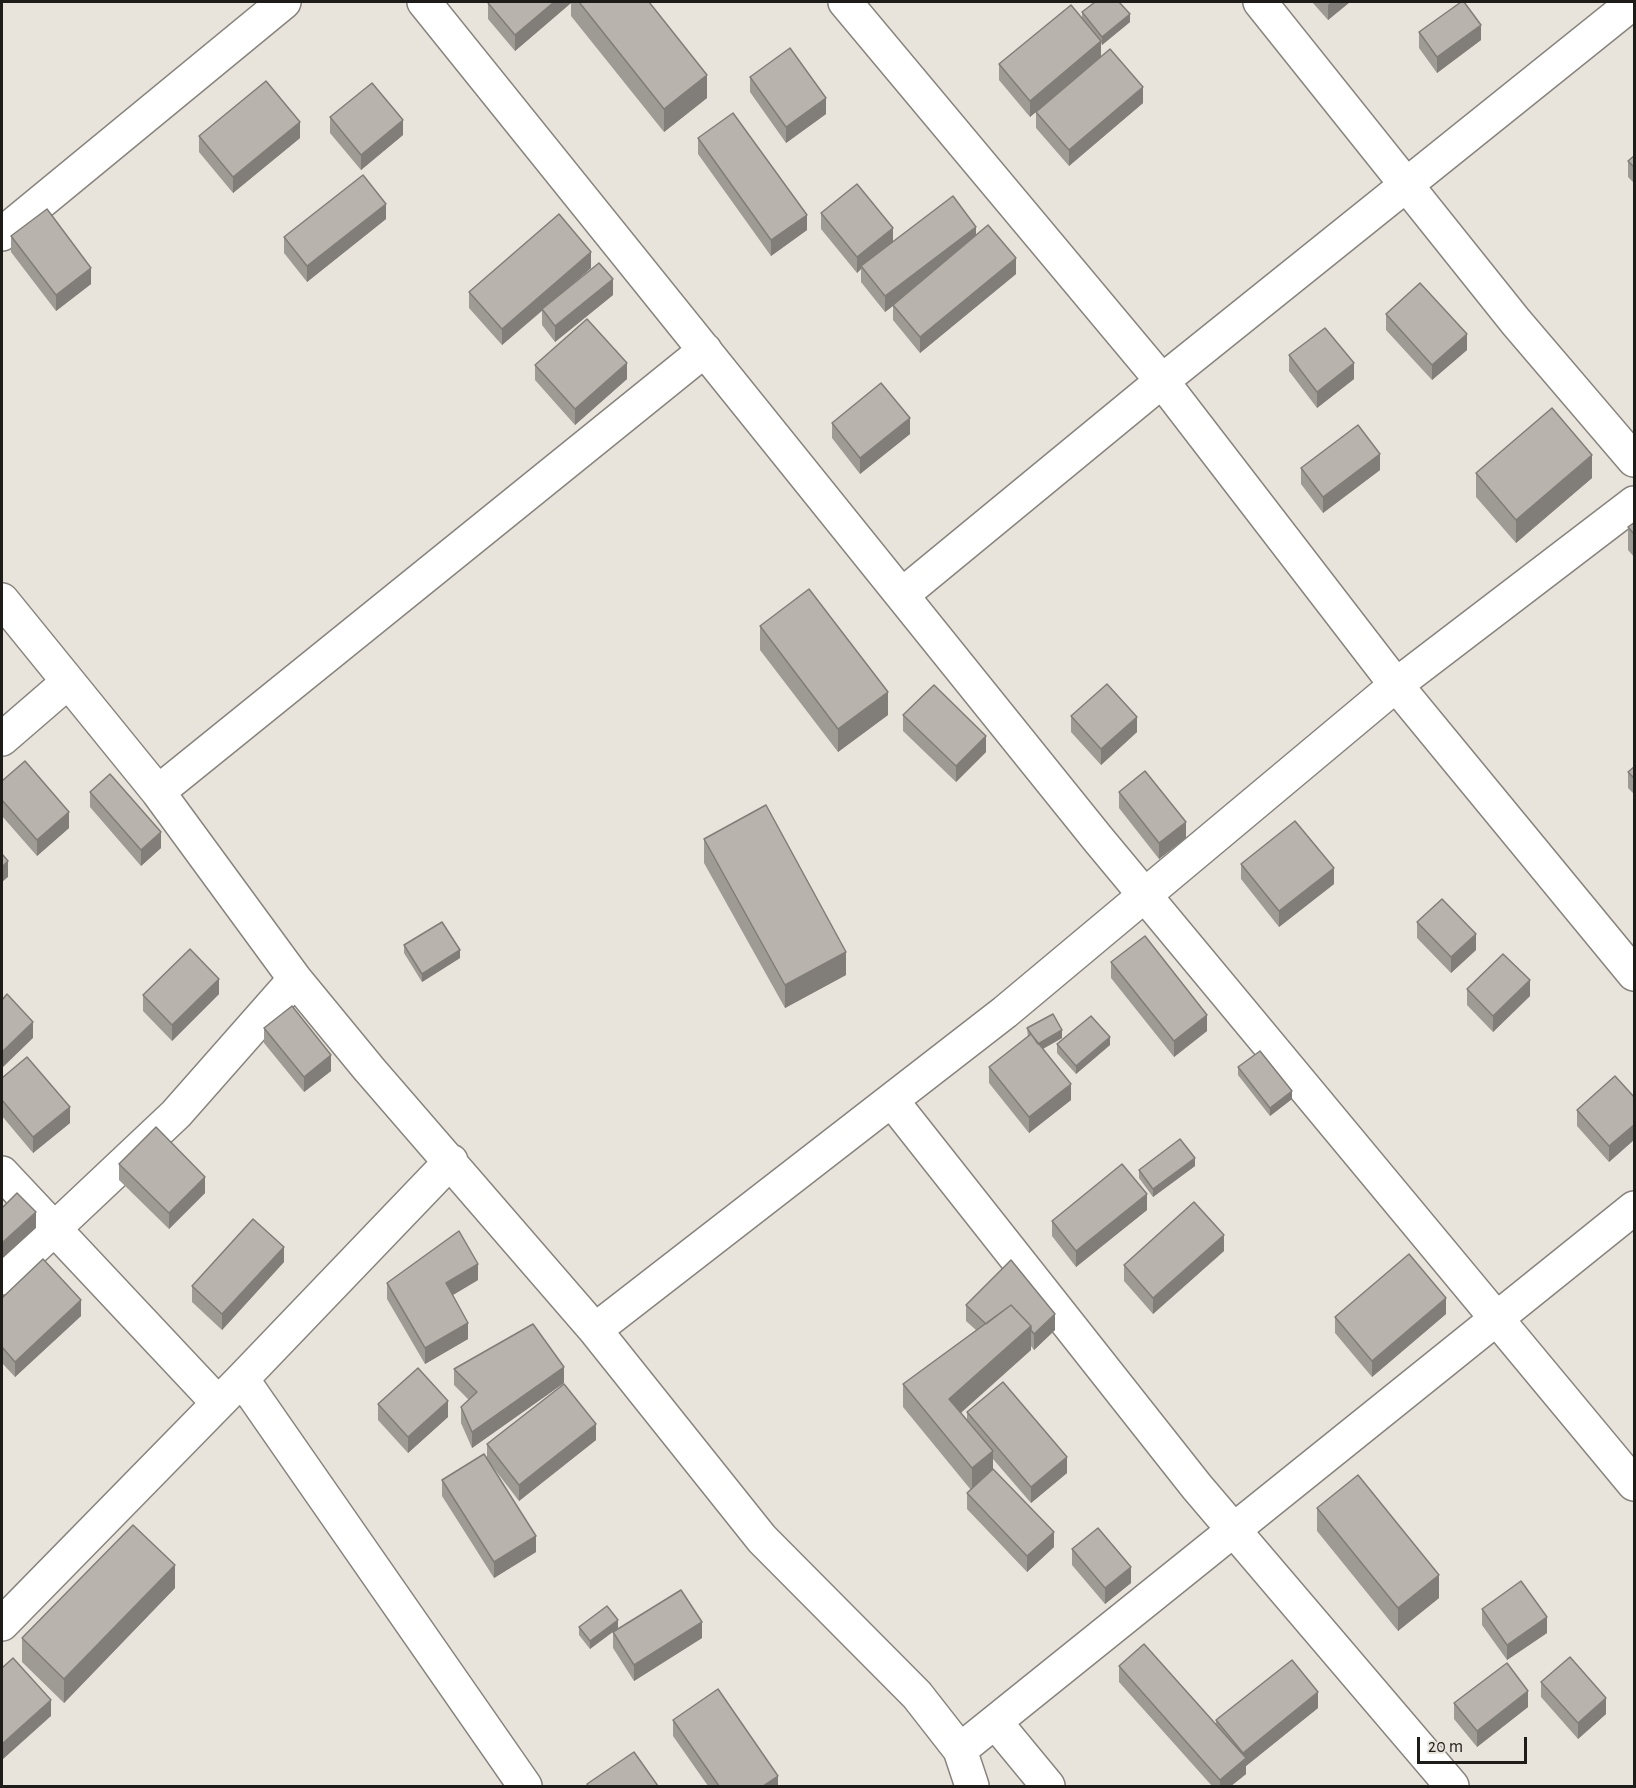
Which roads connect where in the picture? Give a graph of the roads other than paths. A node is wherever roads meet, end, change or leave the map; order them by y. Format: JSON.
{"nodes":[{"id":1,"x":284,"y":2,"type":"edge"},
{"id":2,"x":424,"y":2,"type":"edge"},
{"id":3,"x":845,"y":2,"type":"edge"},
{"id":4,"x":1260,"y":2,"type":"edge"},
{"id":5,"x":1635,"y":2,"type":"edge"},
{"id":6,"x":1408,"y":186,"type":"junction"},
{"id":7,"x":2,"y":234,"type":"edge"},
{"id":8,"x":705,"y":350,"type":"junction"},
{"id":9,"x":1162,"y":381,"type":"junction"},
{"id":10,"x":1635,"y":460,"type":"edge"},
{"id":11,"x":1635,"y":503,"type":"edge"},
{"id":12,"x":902,"y":595,"type":"junction"},
{"id":13,"x":2,"y":600,"type":"edge"},
{"id":14,"x":68,"y":682,"type":"junction"},
{"id":15,"x":1396,"y":685,"type":"junction"},
{"id":16,"x":2,"y":739,"type":"edge"},
{"id":17,"x":158,"y":792,"type":"junction"},
{"id":18,"x":1145,"y":896,"type":"junction"},
{"id":19,"x":1635,"y":974,"type":"edge"},
{"id":20,"x":295,"y":979,"type":"junction"},
{"id":21,"x":892,"y":1101,"type":"junction"},
{"id":22,"x":451,"y":1161,"type":"junction"},
{"id":23,"x":2,"y":1173,"type":"edge"},
{"id":24,"x":1635,"y":1208,"type":"edge"},
{"id":25,"x":54,"y":1230,"type":"junction"},
{"id":26,"x":2,"y":1278,"type":"edge"},
{"id":27,"x":1497,"y":1320,"type":"junction"},
{"id":28,"x":595,"y":1330,"type":"junction"},
{"id":29,"x":243,"y":1378,"type":"junction"},
{"id":30,"x":218,"y":1403,"type":"junction"},
{"id":31,"x":1635,"y":1484,"type":"edge"},
{"id":32,"x":1233,"y":1531,"type":"junction"},
{"id":33,"x":2,"y":1624,"type":"edge"},
{"id":34,"x":996,"y":1723,"type":"junction"},
{"id":35,"x":960,"y":1750,"type":"junction"},
{"id":36,"x":525,"y":1786,"type":"edge"},
{"id":37,"x":972,"y":1786,"type":"edge"},
{"id":38,"x":1048,"y":1786,"type":"edge"},
{"id":39,"x":1452,"y":1786,"type":"edge"}],
"edges":[{"from":1,"to":7,"type":"street"},
{"from":2,"to":8,"type":"street"},
{"from":3,"to":9,"type":"street"},
{"from":4,"to":6,"type":"street"},
{"from":5,"to":6,"type":"street"},
{"from":6,"to":9,"type":"street"},
{"from":6,"to":10,"type":"street"},
{"from":8,"to":12,"type":"street"},
{"from":8,"to":17,"type":"street"},
{"from":9,"to":12,"type":"street"},
{"from":9,"to":15,"type":"street"},
{"from":11,"to":15,"type":"street"},
{"from":12,"to":18,"type":"street"},
{"from":13,"to":14,"type":"street"},
{"from":14,"to":16,"type":"street"},
{"from":14,"to":17,"type":"street"},
{"from":15,"to":18,"type":"street"},
{"from":15,"to":19,"type":"street"},
{"from":17,"to":20,"type":"street"},
{"from":18,"to":21,"type":"street"},
{"from":18,"to":27,"type":"street"},
{"from":20,"to":22,"type":"street"},
{"from":20,"to":25,"type":"street"},
{"from":21,"to":28,"type":"street"},
{"from":21,"to":32,"type":"street"},
{"from":22,"to":28,"type":"street"},
{"from":22,"to":29,"type":"street"},
{"from":23,"to":25,"type":"street"},
{"from":24,"to":27,"type":"street"},
{"from":25,"to":26,"type":"street"},
{"from":25,"to":30,"type":"street"},
{"from":27,"to":31,"type":"street"},
{"from":27,"to":32,"type":"street"},
{"from":28,"to":35,"type":"street"},
{"from":29,"to":30,"type":"street"},
{"from":29,"to":36,"type":"street"},
{"from":30,"to":33,"type":"street"},
{"from":32,"to":34,"type":"street"},
{"from":32,"to":39,"type":"street"},
{"from":34,"to":35,"type":"street"},
{"from":34,"to":38,"type":"street"},
{"from":35,"to":37,"type":"street"}]}
